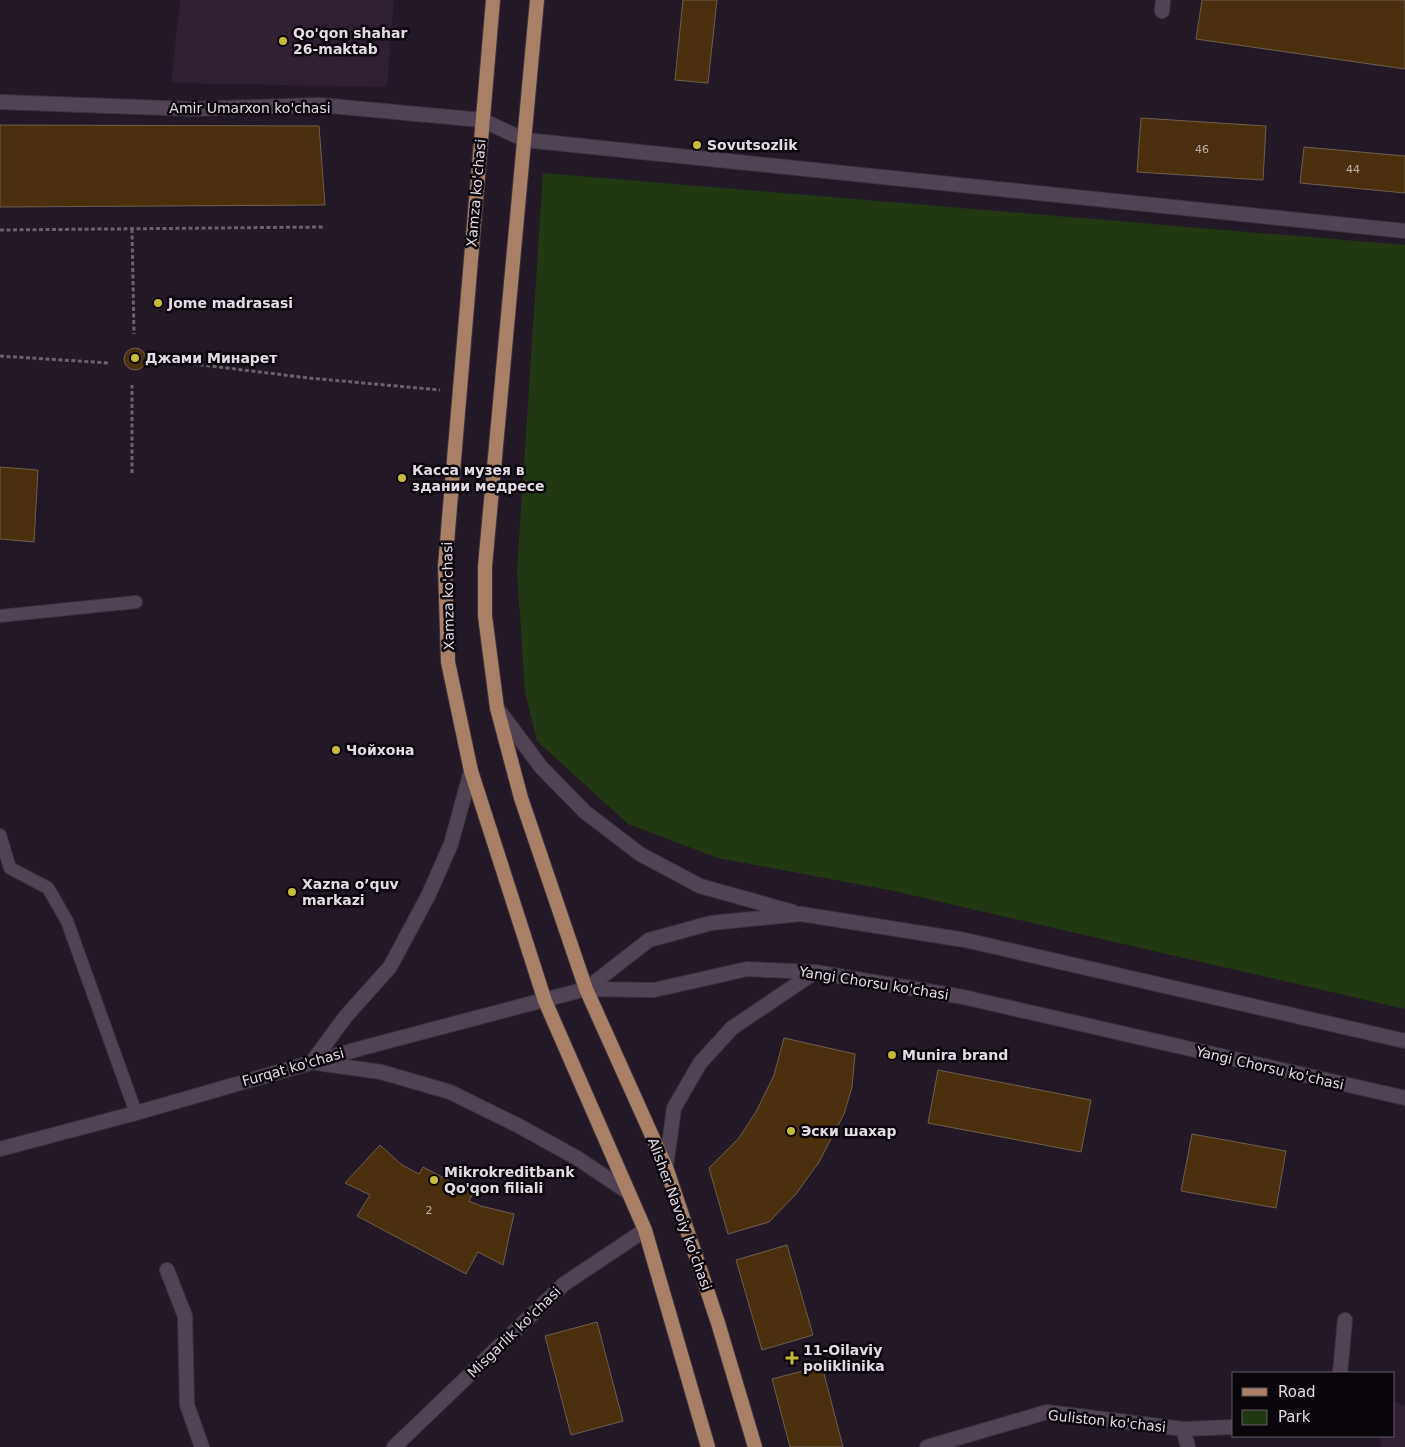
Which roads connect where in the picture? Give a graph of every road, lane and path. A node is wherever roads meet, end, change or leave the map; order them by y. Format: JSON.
{"nodes":[{"id":1,"x":493,"y":0,"type":"edge"},
{"id":2,"x":537,"y":0,"type":"edge"},
{"id":3,"x":0,"y":102,"type":"edge"},
{"id":4,"x":482,"y":120,"type":"junction"},
{"id":5,"x":525,"y":140,"type":"junction"},
{"id":6,"x":323,"y":227,"type":"dead end"},
{"id":7,"x":132,"y":229,"type":"junction"},
{"id":8,"x":0,"y":230,"type":"edge"},
{"id":9,"x":1405,"y":231,"type":"edge"},
{"id":10,"x":134,"y":334,"type":"dead end"},
{"id":11,"x":0,"y":356,"type":"edge"},
{"id":12,"x":161,"y":360,"type":"dead end"},
{"id":13,"x":109,"y":363,"type":"dead end"},
{"id":14,"x":132,"y":385,"type":"dead end"},
{"id":15,"x":460,"y":391,"type":"junction"},
{"id":16,"x":132,"y":473,"type":"dead end"},
{"id":17,"x":136,"y":602,"type":"dead end"},
{"id":18,"x":0,"y":616,"type":"edge"},
{"id":19,"x":497,"y":708,"type":"junction"},
{"id":20,"x":471,"y":771,"type":"junction"},
{"id":21,"x":0,"y":835,"type":"edge"},
{"id":22,"x":801,"y":914,"type":"junction"},
{"id":23,"x":815,"y":972,"type":"junction"},
{"id":24,"x":586,"y":989,"type":"junction"},
{"id":25,"x":545,"y":1001,"type":"junction"},
{"id":26,"x":1405,"y":1041,"type":"edge"},
{"id":27,"x":312,"y":1062,"type":"junction"},
{"id":28,"x":1405,"y":1098,"type":"edge"},
{"id":29,"x":136,"y":1113,"type":"junction"},
{"id":30,"x":0,"y":1149,"type":"edge"},
{"id":31,"x":666,"y":1167,"type":"junction"},
{"id":32,"x":628,"y":1192,"type":"junction"},
{"id":33,"x":645,"y":1230,"type":"junction"},
{"id":34,"x":167,"y":1270,"type":"dead end"},
{"id":35,"x":1345,"y":1320,"type":"dead end"},
{"id":36,"x":1340,"y":1372,"type":"edge"},
{"id":37,"x":1232,"y":1427,"type":"edge"},
{"id":38,"x":1183,"y":1429,"type":"junction"},
{"id":39,"x":202,"y":1447,"type":"edge"},
{"id":40,"x":394,"y":1447,"type":"edge"},
{"id":41,"x":708,"y":1447,"type":"edge"},
{"id":42,"x":755,"y":1447,"type":"edge"},
{"id":43,"x":927,"y":1447,"type":"edge"},
{"id":44,"x":1188,"y":1447,"type":"edge"}],
"edges":[{"from":1,"to":4,"type":"main road","name":"Xamza ko'chasi"},
{"from":2,"to":5,"type":"main road"},
{"from":3,"to":4,"type":"main road","name":"Amir Umarxon ko'chasi"},
{"from":4,"to":5,"type":"main road","name":"Amir Umarxon ko'chasi"},
{"from":4,"to":15,"type":"main road","name":"Xamza ko'chasi"},
{"from":5,"to":9,"type":"main road","name":"Amir Umarxon ko'chasi"},
{"from":5,"to":19,"type":"main road"},
{"from":6,"to":7,"type":"path"},
{"from":7,"to":8,"type":"path"},
{"from":7,"to":10,"type":"path"},
{"from":11,"to":13,"type":"path"},
{"from":12,"to":15,"type":"path"},
{"from":14,"to":16,"type":"path"},
{"from":15,"to":20,"type":"main road","name":"Xamza ko'chasi"},
{"from":17,"to":18,"type":"lane"},
{"from":19,"to":22,"type":"main road"},
{"from":19,"to":24,"type":"main road"},
{"from":20,"to":25,"type":"main road","name":"Xamza ko'chasi"},
{"from":20,"to":27,"type":"main road"},
{"from":21,"to":29,"type":"lane"},
{"from":22,"to":24,"type":"main road"},
{"from":22,"to":26,"type":"main road"},
{"from":23,"to":24,"type":"main road","name":"Yangi Chorsu ko'chasi"},
{"from":23,"to":28,"type":"main road","name":"Yangi Chorsu ko'chasi"},
{"from":23,"to":31,"type":"main road"},
{"from":24,"to":25,"type":"main road","name":"Furqat ko'chasi"},
{"from":24,"to":31,"type":"main road","name":"Alisher Navoiy ko'chasi"},
{"from":25,"to":27,"type":"main road","name":"Furqat ko'chasi"},
{"from":25,"to":32,"type":"main road"},
{"from":27,"to":29,"type":"main road","name":"Furqat ko'chasi"},
{"from":27,"to":32,"type":"main road"},
{"from":29,"to":30,"type":"main road","name":"Furqat ko'chasi"},
{"from":31,"to":42,"type":"main road","name":"Alisher Navoiy ko'chasi"},
{"from":32,"to":33,"type":"main road"},
{"from":33,"to":40,"type":"main road","name":"Misgarlik ko'chasi"},
{"from":33,"to":41,"type":"main road"},
{"from":34,"to":39,"type":"main road"},
{"from":35,"to":36,"type":"main road"},
{"from":37,"to":38,"type":"main road"},
{"from":38,"to":43,"type":"main road","name":"Guliston ko'chasi"},
{"from":38,"to":44,"type":"main road","name":"Guliston ko'chasi"}]}
